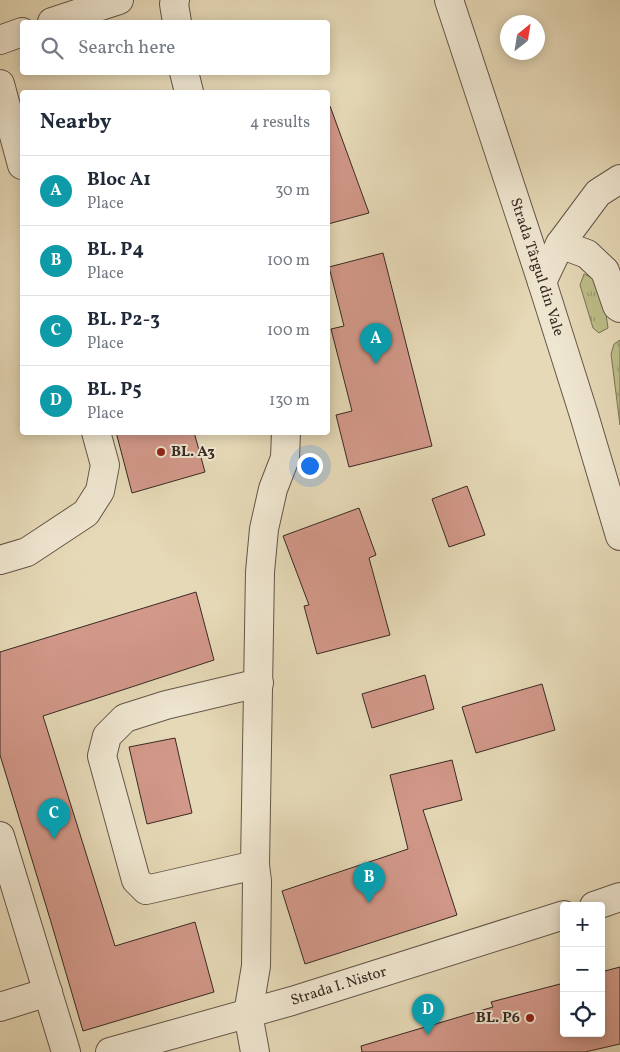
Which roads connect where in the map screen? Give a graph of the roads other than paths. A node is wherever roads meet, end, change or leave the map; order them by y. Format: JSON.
{"nodes":[{"id":1,"x":119,"y":0,"type":"edge"},
{"id":2,"x":175,"y":0,"type":"edge"},
{"id":3,"x":449,"y":0,"type":"edge"},
{"id":4,"x":58,"y":20,"type":"edge"},
{"id":5,"x":177,"y":20,"type":"edge"},
{"id":6,"x":20,"y":33,"type":"edge"},
{"id":7,"x":0,"y":40,"type":"edge"},
{"id":8,"x":185,"y":75,"type":"edge"},
{"id":9,"x":0,"y":84,"type":"edge"},
{"id":10,"x":188,"y":90,"type":"edge"},
{"id":11,"x":20,"y":159,"type":"edge"},
{"id":12,"x":620,"y":179,"type":"edge"},
{"id":13,"x":560,"y":244,"type":"junction"},
{"id":14,"x":542,"y":282,"type":"junction"},
{"id":15,"x":620,"y":308,"type":"edge"},
{"id":16,"x":97,"y":435,"type":"edge"},
{"id":17,"x":286,"y":435,"type":"edge"},
{"id":18,"x":620,"y":536,"type":"edge"},
{"id":19,"x":0,"y":560,"type":"edge"},
{"id":20,"x":259,"y":683,"type":"junction"},
{"id":21,"x":0,"y":836,"type":"edge"},
{"id":22,"x":255,"y":865,"type":"junction"},
{"id":23,"x":620,"y":897,"type":"edge"},
{"id":24,"x":605,"y":902,"type":"edge"},
{"id":25,"x":560,"y":916,"type":"edge"},
{"id":26,"x":48,"y":992,"type":"junction"},
{"id":27,"x":0,"y":1007,"type":"edge"},
{"id":28,"x":248,"y":1014,"type":"junction"},
{"id":29,"x":66,"y":1052,"type":"edge"},
{"id":30,"x":110,"y":1052,"type":"edge"},
{"id":31,"x":254,"y":1052,"type":"edge"}],
"edges":[{"from":1,"to":4,"type":"street"},
{"from":2,"to":5,"type":"street"},
{"from":3,"to":14,"type":"street","name":"Strada Târgul din Vale"},
{"from":6,"to":7,"type":"street"},
{"from":8,"to":10,"type":"street"},
{"from":9,"to":11,"type":"street"},
{"from":12,"to":13,"type":"street"},
{"from":13,"to":14,"type":"street"},
{"from":13,"to":15,"type":"street"},
{"from":14,"to":18,"type":"street","name":"Strada Târgul din Vale"},
{"from":16,"to":19,"type":"street"},
{"from":17,"to":20,"type":"street"},
{"from":20,"to":22,"type":"street"},
{"from":20,"to":22,"type":"street"},
{"from":21,"to":26,"type":"street"},
{"from":22,"to":28,"type":"street"},
{"from":23,"to":24,"type":"street"},
{"from":25,"to":28,"type":"street","name":"Strada I. Nistor"},
{"from":26,"to":27,"type":"street"},
{"from":26,"to":29,"type":"street"},
{"from":28,"to":30,"type":"street","name":"Strada I. Nistor"},
{"from":28,"to":31,"type":"street"}]}
